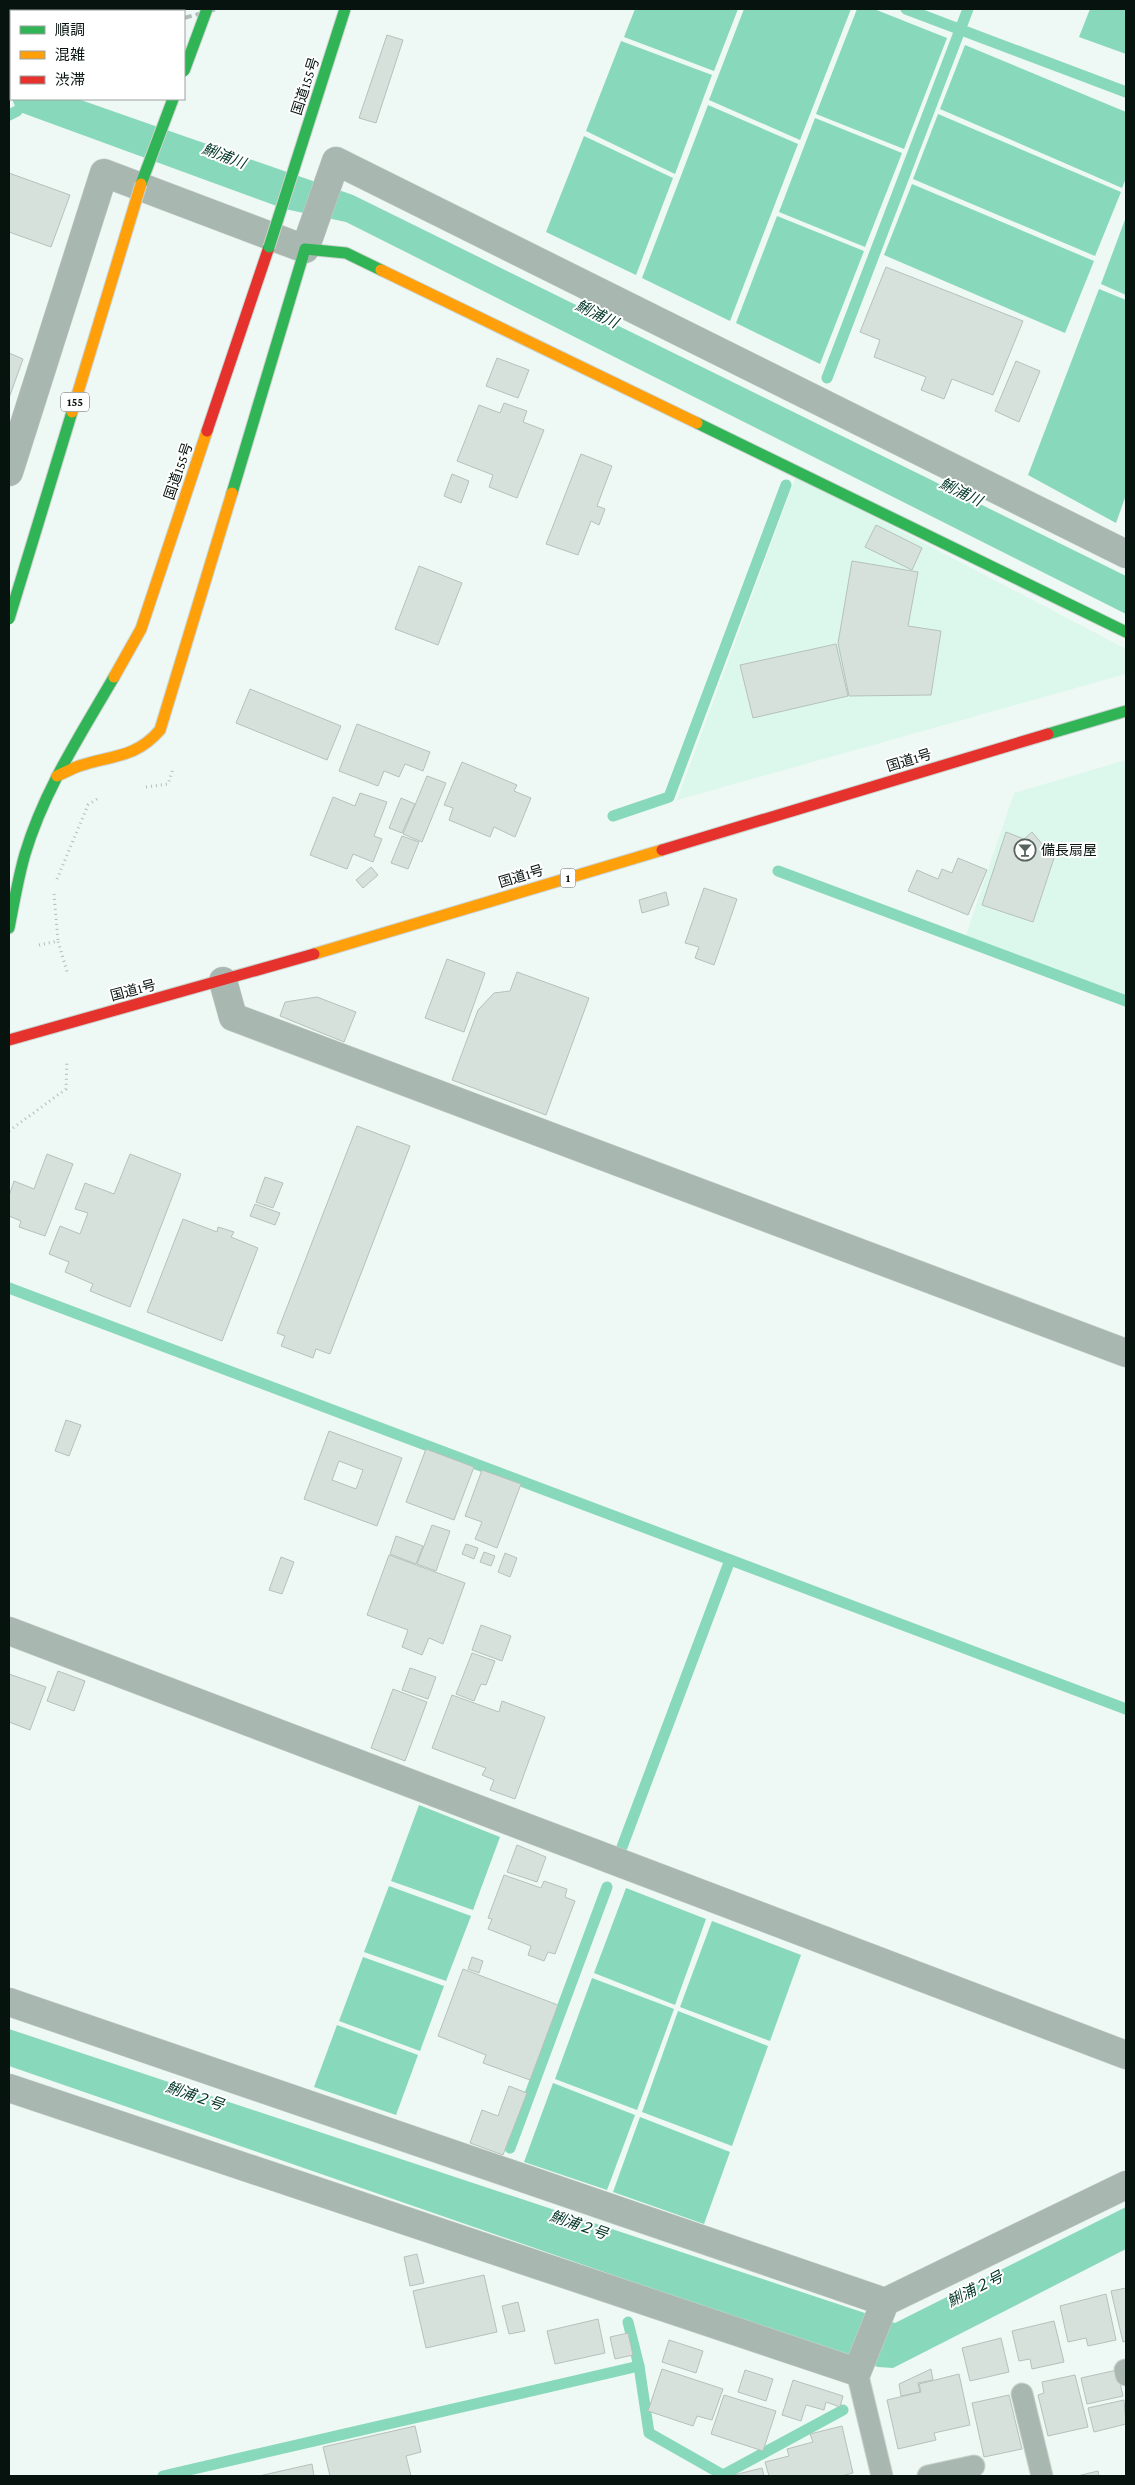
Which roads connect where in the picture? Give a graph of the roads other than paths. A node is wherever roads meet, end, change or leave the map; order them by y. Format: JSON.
{"nodes":[{"id":1,"x":207,"y":9,"type":"edge"},
{"id":2,"x":345,"y":9,"type":"edge"},
{"id":3,"x":185,"y":68,"type":"edge"},
{"id":4,"x":173,"y":100,"type":"edge"},
{"id":5,"x":309,"y":236,"type":"junction"},
{"id":6,"x":9,"y":472,"type":"edge"},
{"id":7,"x":1126,"y":554,"type":"edge"},
{"id":8,"x":9,"y":619,"type":"edge"},
{"id":9,"x":1126,"y":632,"type":"edge"},
{"id":10,"x":1126,"y":710,"type":"edge"},
{"id":11,"x":57,"y":776,"type":"junction"},
{"id":12,"x":9,"y":928,"type":"edge"},
{"id":13,"x":223,"y":981,"type":"junction"},
{"id":14,"x":9,"y":1040,"type":"edge"},
{"id":15,"x":1126,"y":1353,"type":"edge"},
{"id":16,"x":9,"y":1631,"type":"edge"},
{"id":17,"x":9,"y":2002,"type":"edge"},
{"id":18,"x":1126,"y":2055,"type":"edge"},
{"id":19,"x":9,"y":2088,"type":"edge"},
{"id":20,"x":1126,"y":2185,"type":"edge"},
{"id":21,"x":885,"y":2302,"type":"junction"},
{"id":22,"x":857,"y":2372,"type":"junction"},
{"id":23,"x":1022,"y":2394,"type":"dead end"},
{"id":24,"x":974,"y":2466,"type":"dead end"},
{"id":25,"x":882,"y":2476,"type":"edge"},
{"id":26,"x":928,"y":2476,"type":"edge"},
{"id":27,"x":1042,"y":2476,"type":"edge"}],
"edges":[{"from":1,"to":3,"type":"main road","bridge":true},
{"from":2,"to":11,"type":"main road","name":"国道155号","bridge":true},
{"from":4,"to":8,"type":"main road","number":"155","bridge":true},
{"from":5,"to":6,"type":"street"},
{"from":5,"to":7,"type":"street"},
{"from":5,"to":9,"type":"main road"},
{"from":5,"to":11,"type":"main road"},
{"from":10,"to":13,"type":"main road","name":"国道1号","number":"1"},
{"from":11,"to":12,"type":"main road","name":"国道155号"},
{"from":13,"to":14,"type":"main road","name":"国道1号","number":"1"},
{"from":13,"to":15,"type":"street"},
{"from":16,"to":18,"type":"street"},
{"from":17,"to":21,"type":"street"},
{"from":19,"to":22,"type":"street"},
{"from":20,"to":21,"type":"street"},
{"from":21,"to":22,"type":"street"},
{"from":22,"to":25,"type":"lane"},
{"from":23,"to":27,"type":"lane"},
{"from":24,"to":26,"type":"lane"}]}
